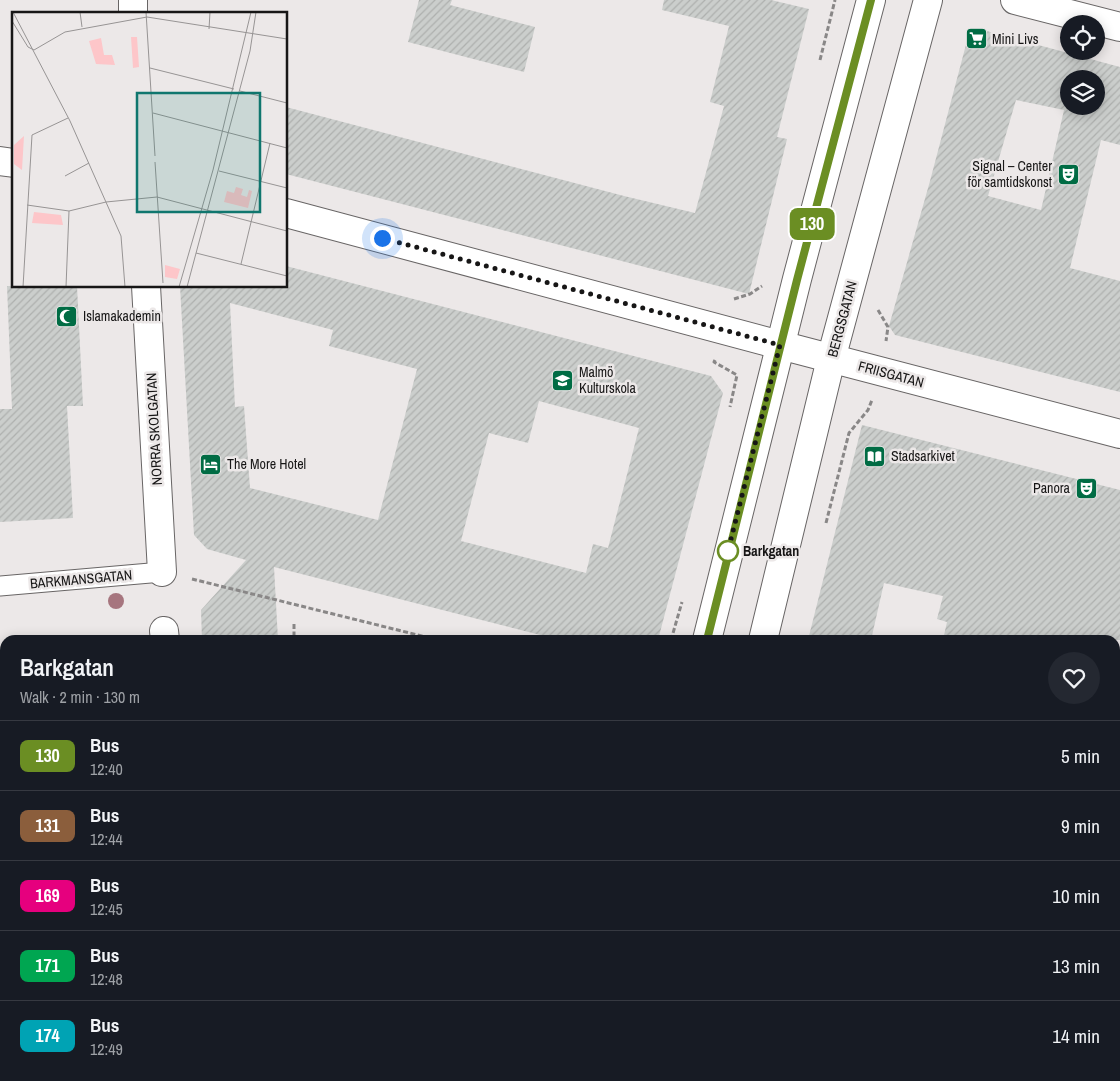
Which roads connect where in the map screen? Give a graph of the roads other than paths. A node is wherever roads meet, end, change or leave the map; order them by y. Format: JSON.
{"nodes":[{"id":1,"x":871,"y":0,"type":"edge"},
{"id":2,"x":928,"y":0,"type":"edge"},
{"id":3,"x":1015,"y":0,"type":"edge"},
{"id":4,"x":1120,"y":27,"type":"edge"},
{"id":5,"x":288,"y":214,"type":"edge"},
{"id":6,"x":146,"y":288,"type":"edge"},
{"id":7,"x":780,"y":345,"type":"junction"},
{"id":8,"x":831,"y":358,"type":"junction"},
{"id":9,"x":1120,"y":434,"type":"edge"},
{"id":10,"x":162,"y":572,"type":"joint"},
{"id":11,"x":0,"y":586,"type":"edge"},
{"id":12,"x":708,"y":635,"type":"edge"},
{"id":13,"x":764,"y":635,"type":"edge"}],
"edges":[{"from":1,"to":7,"type":"street"},
{"from":2,"to":8,"type":"street","name":"BERGSGATAN"},
{"from":3,"to":4,"type":"street"},
{"from":5,"to":7,"type":"street","name":"FRIISGATAN"},
{"from":6,"to":10,"type":"street","name":"NORRA SKOLGATAN"},
{"from":7,"to":8,"type":"street","name":"FRIISGATAN"},
{"from":7,"to":12,"type":"street"},
{"from":8,"to":9,"type":"street","name":"FRIISGATAN"},
{"from":8,"to":13,"type":"street","name":"BERGSGATAN"},
{"from":10,"to":11,"type":"lane","name":"BARKMANSGATAN"}]}
